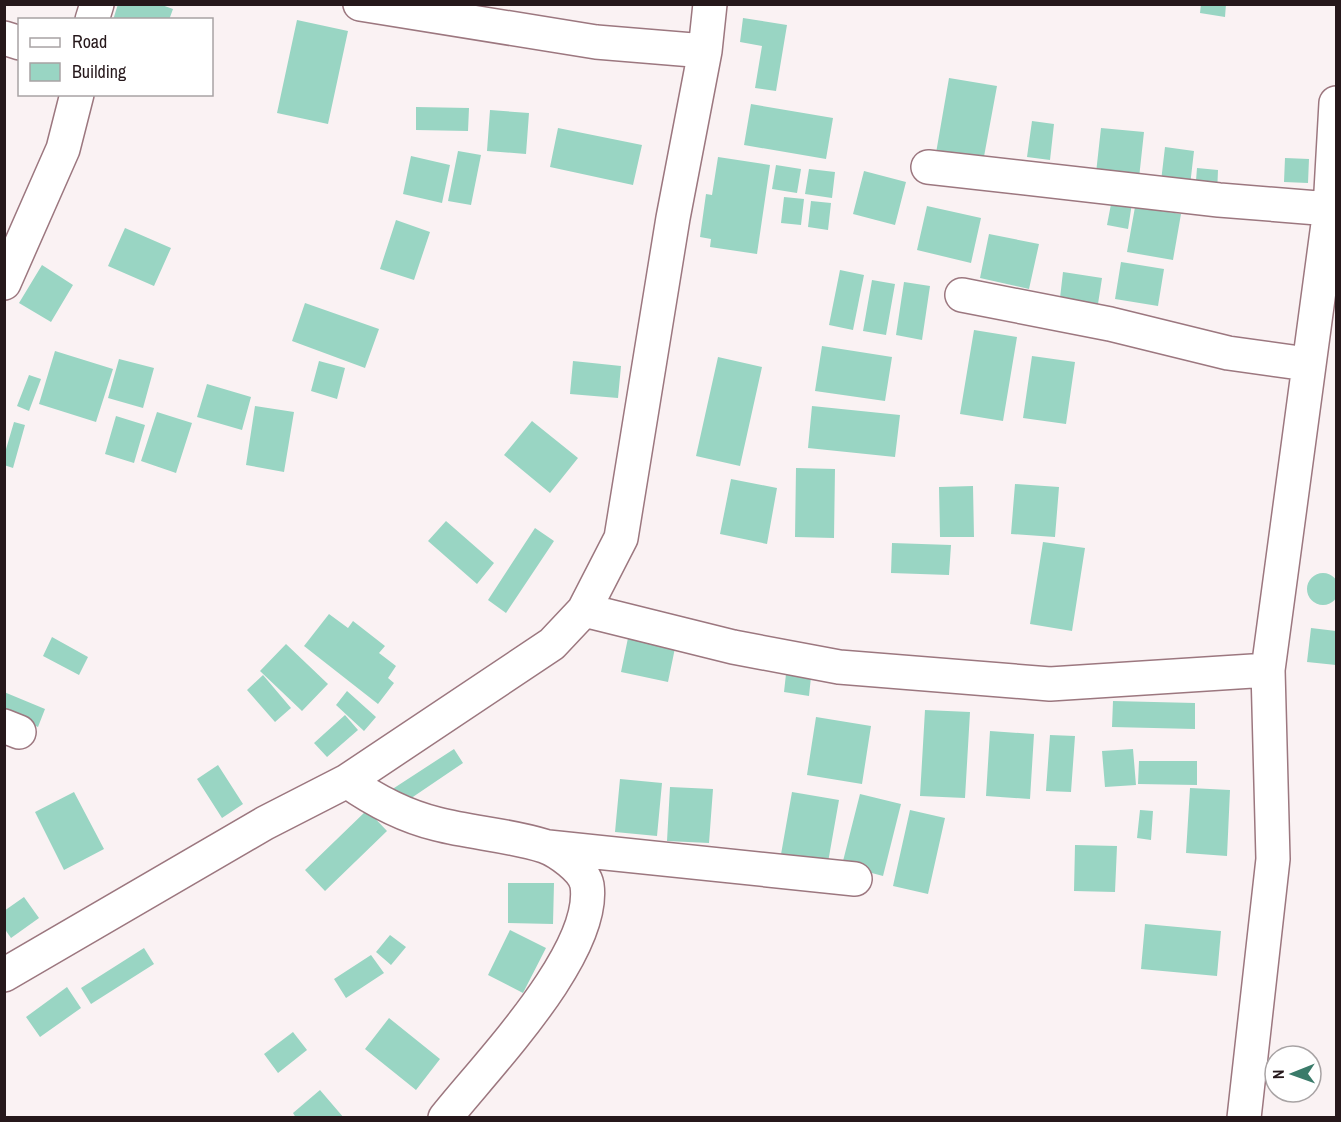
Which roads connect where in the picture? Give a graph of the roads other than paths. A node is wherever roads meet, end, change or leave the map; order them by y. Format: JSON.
{"nodes":[{"id":1,"x":360,"y":4,"type":"edge"},
{"id":2,"x":710,"y":4,"type":"edge"},
{"id":3,"x":705,"y":51,"type":"junction"},
{"id":4,"x":76,"y":96,"type":"edge"},
{"id":5,"x":1336,"y":103,"type":"edge"},
{"id":6,"x":928,"y":167,"type":"dead end"},
{"id":7,"x":1330,"y":208,"type":"junction"},
{"id":8,"x":4,"y":283,"type":"edge"},
{"id":9,"x":962,"y":295,"type":"dead end"},
{"id":10,"x":1307,"y":364,"type":"junction"},
{"id":11,"x":584,"y":610,"type":"junction"},
{"id":12,"x":1268,"y":670,"type":"junction"},
{"id":13,"x":347,"y":781,"type":"junction"},
{"id":14,"x":546,"y":847,"type":"junction"},
{"id":15,"x":855,"y":879,"type":"dead end"},
{"id":16,"x":4,"y":975,"type":"edge"},
{"id":17,"x":445,"y":1118,"type":"edge"},
{"id":18,"x":1244,"y":1118,"type":"edge"}],
"edges":[{"from":1,"to":3,"type":"street"},
{"from":2,"to":3,"type":"street"},
{"from":3,"to":11,"type":"street"},
{"from":4,"to":8,"type":"street"},
{"from":5,"to":7,"type":"street"},
{"from":6,"to":7,"type":"street"},
{"from":7,"to":10,"type":"street"},
{"from":9,"to":10,"type":"street"},
{"from":10,"to":12,"type":"street"},
{"from":11,"to":12,"type":"street"},
{"from":11,"to":13,"type":"street"},
{"from":12,"to":18,"type":"street"},
{"from":13,"to":14,"type":"street"},
{"from":13,"to":16,"type":"street"},
{"from":14,"to":15,"type":"street"},
{"from":14,"to":17,"type":"street"}]}
